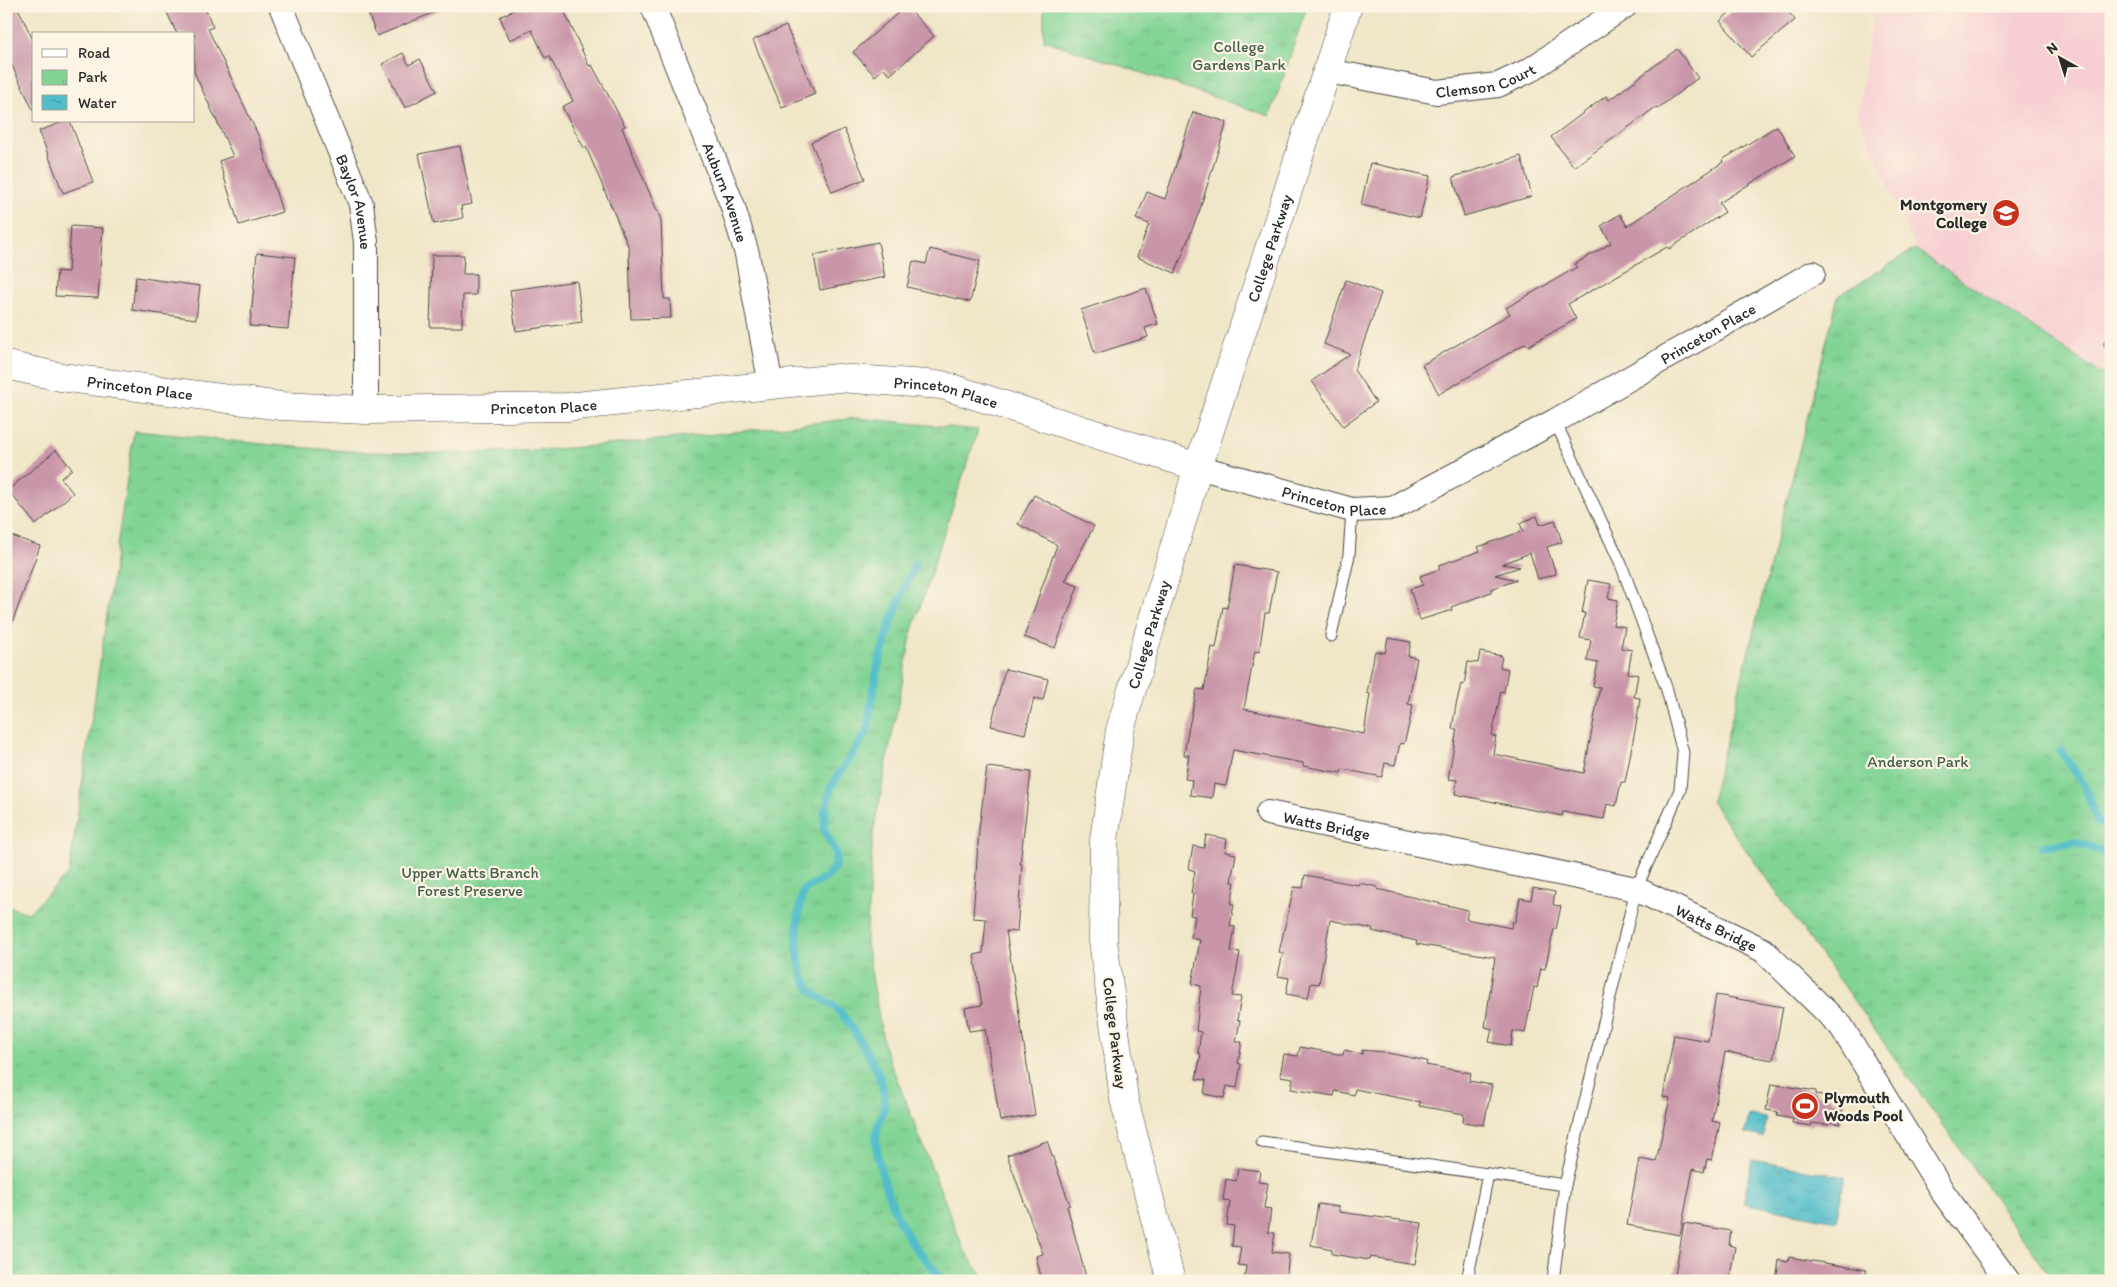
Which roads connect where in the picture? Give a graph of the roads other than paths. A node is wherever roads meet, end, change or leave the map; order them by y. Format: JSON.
{"nodes":[{"id":1,"x":281,"y":6,"type":"edge"},
{"id":2,"x":653,"y":6,"type":"edge"},
{"id":3,"x":1348,"y":6,"type":"edge"},
{"id":4,"x":1625,"y":6,"type":"edge"},
{"id":5,"x":1328,"y":71,"type":"junction"},
{"id":6,"x":1813,"y":273,"type":"dead end"},
{"id":7,"x":6,"y":365,"type":"edge"},
{"id":8,"x":771,"y":386,"type":"junction"},
{"id":9,"x":366,"y":410,"type":"junction"},
{"id":10,"x":1555,"y":421,"type":"junction"},
{"id":11,"x":1198,"y":467,"type":"junction"},
{"id":12,"x":1352,"y":510,"type":"junction"},
{"id":13,"x":1331,"y":636,"type":"dead end"},
{"id":14,"x":1268,"y":813,"type":"dead end"},
{"id":15,"x":1636,"y":889,"type":"junction"},
{"id":16,"x":1262,"y":1142,"type":"dead end"},
{"id":17,"x":1488,"y":1174,"type":"junction"},
{"id":18,"x":1565,"y":1185,"type":"junction"},
{"id":19,"x":1171,"y":1281,"type":"edge"},
{"id":20,"x":1467,"y":1281,"type":"edge"},
{"id":21,"x":1553,"y":1281,"type":"edge"},
{"id":22,"x":2008,"y":1281,"type":"edge"}],
"edges":[{"from":1,"to":9,"type":"street","name":"Baylor Avenue"},
{"from":2,"to":8,"type":"street","name":"Auburn Avenue"},
{"from":3,"to":5,"type":"street","name":"College Parkway"},
{"from":4,"to":5,"type":"street","name":"Clemson Court"},
{"from":5,"to":11,"type":"street","name":"College Parkway"},
{"from":6,"to":10,"type":"street","name":"Princeton Place"},
{"from":7,"to":9,"type":"street","name":"Princeton Place"},
{"from":8,"to":9,"type":"street","name":"Princeton Place"},
{"from":8,"to":11,"type":"street","name":"Princeton Place"},
{"from":10,"to":12,"type":"street","name":"Princeton Place"},
{"from":10,"to":15,"type":"lane"},
{"from":11,"to":12,"type":"street","name":"Princeton Place"},
{"from":11,"to":19,"type":"street","name":"College Parkway"},
{"from":12,"to":13,"type":"lane"},
{"from":14,"to":15,"type":"street","name":"Watts Bridge"},
{"from":15,"to":18,"type":"lane"},
{"from":15,"to":22,"type":"street","name":"Watts Bridge"},
{"from":16,"to":17,"type":"lane"},
{"from":17,"to":18,"type":"lane"},
{"from":17,"to":20,"type":"lane"},
{"from":18,"to":21,"type":"lane"}]}
